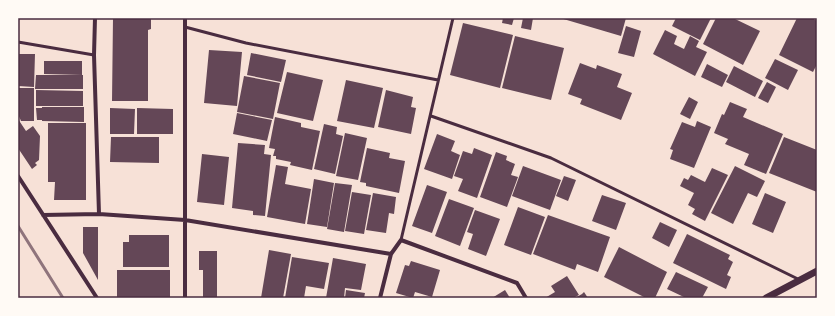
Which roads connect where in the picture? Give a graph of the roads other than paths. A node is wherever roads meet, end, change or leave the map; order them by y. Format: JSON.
{"nodes":[{"id":1,"x":95,"y":18,"type":"edge"},
{"id":2,"x":185,"y":18,"type":"edge"},
{"id":3,"x":453,"y":18,"type":"edge"},
{"id":4,"x":185,"y":27,"type":"junction"},
{"id":5,"x":18,"y":42,"type":"edge"},
{"id":6,"x":94,"y":55,"type":"junction"},
{"id":7,"x":438,"y":80,"type":"junction"},
{"id":8,"x":431,"y":116,"type":"junction"},
{"id":9,"x":18,"y":176,"type":"edge"},
{"id":10,"x":100,"y":214,"type":"junction"},
{"id":11,"x":43,"y":215,"type":"junction"},
{"id":12,"x":185,"y":220,"type":"junction"},
{"id":13,"x":401,"y":240,"type":"junction"},
{"id":14,"x":391,"y":254,"type":"junction"},
{"id":15,"x":817,"y":270,"type":"edge"},
{"id":16,"x":800,"y":280,"type":"junction"},
{"id":17,"x":97,"y":298,"type":"edge"},
{"id":18,"x":185,"y":298,"type":"edge"},
{"id":19,"x":380,"y":298,"type":"edge"},
{"id":20,"x":526,"y":298,"type":"edge"},
{"id":21,"x":766,"y":298,"type":"edge"}],
"edges":[{"from":1,"to":6,"type":"street"},
{"from":2,"to":4,"type":"street"},
{"from":3,"to":7,"type":"lane"},
{"from":4,"to":7,"type":"lane"},
{"from":4,"to":12,"type":"street"},
{"from":5,"to":6,"type":"lane"},
{"from":6,"to":10,"type":"street"},
{"from":7,"to":8,"type":"lane"},
{"from":8,"to":13,"type":"lane"},
{"from":8,"to":16,"type":"lane"},
{"from":9,"to":11,"type":"street"},
{"from":10,"to":11,"type":"street"},
{"from":10,"to":12,"type":"street"},
{"from":11,"to":17,"type":"street"},
{"from":12,"to":14,"type":"street"},
{"from":12,"to":18,"type":"street"},
{"from":13,"to":14,"type":"street"},
{"from":13,"to":20,"type":"street"},
{"from":14,"to":19,"type":"street"},
{"from":15,"to":16,"type":"street"},
{"from":16,"to":21,"type":"street"}]}
